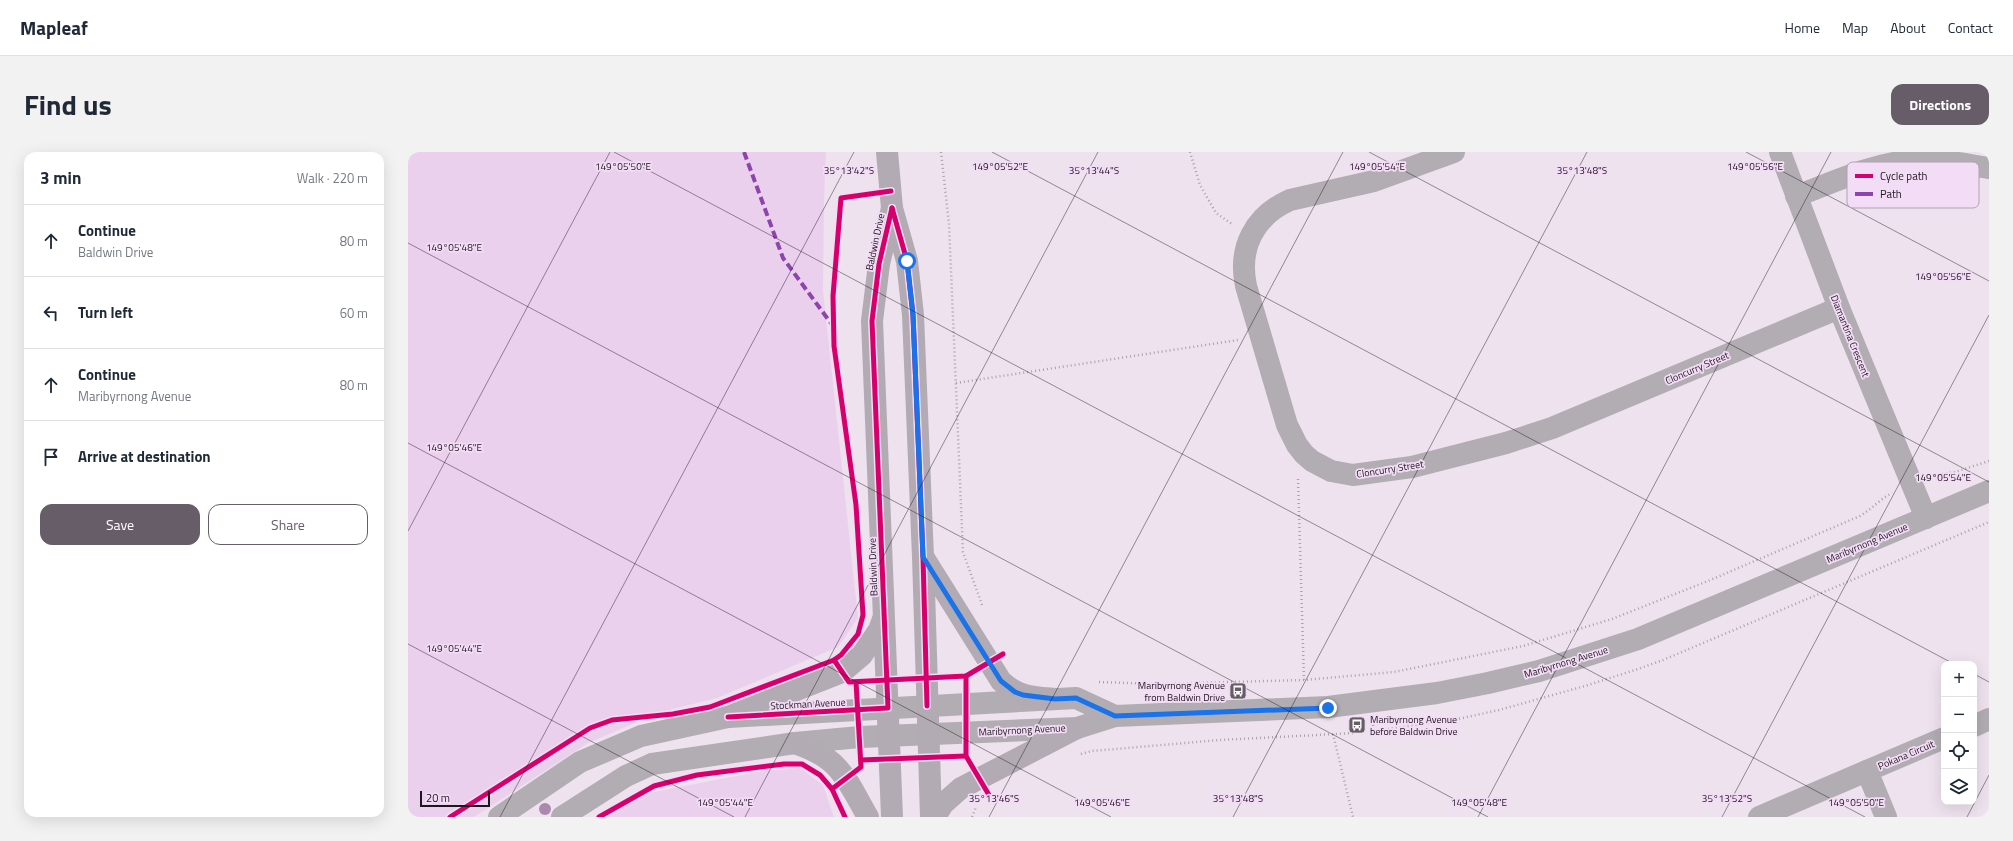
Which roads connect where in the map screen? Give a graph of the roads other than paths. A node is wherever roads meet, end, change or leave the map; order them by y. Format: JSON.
{"nodes":[{"id":1,"x":887,"y":152,"type":"edge"},
{"id":2,"x":1454,"y":152,"type":"edge"},
{"id":3,"x":1780,"y":152,"type":"edge"},
{"id":4,"x":1900,"y":162,"type":"edge"},
{"id":5,"x":1948,"y":162,"type":"edge"},
{"id":6,"x":1979,"y":167,"type":"edge"},
{"id":7,"x":1989,"y":168,"type":"edge"},
{"id":8,"x":1847,"y":178,"type":"edge"},
{"id":9,"x":1796,"y":196,"type":"junction"},
{"id":10,"x":892,"y":208,"type":"junction"},
{"id":11,"x":1838,"y":308,"type":"junction"},
{"id":12,"x":1989,"y":491,"type":"edge"},
{"id":13,"x":1926,"y":518,"type":"junction"},
{"id":14,"x":923,"y":557,"type":"junction"},
{"id":15,"x":884,"y":616,"type":"junction"},
{"id":16,"x":1055,"y":699,"type":"junction"},
{"id":17,"x":927,"y":706,"type":"junction"},
{"id":18,"x":888,"y":708,"type":"junction"},
{"id":19,"x":1115,"y":716,"type":"junction"},
{"id":20,"x":728,"y":717,"type":"junction"},
{"id":21,"x":1989,"y":719,"type":"edge"},
{"id":22,"x":1977,"y":725,"type":"edge"},
{"id":23,"x":1076,"y":728,"type":"junction"},
{"id":24,"x":928,"y":734,"type":"junction"},
{"id":25,"x":889,"y":736,"type":"junction"},
{"id":26,"x":1941,"y":739,"type":"edge"},
{"id":27,"x":795,"y":743,"type":"junction"},
{"id":28,"x":1867,"y":771,"type":"junction"},
{"id":29,"x":499,"y":817,"type":"edge"},
{"id":30,"x":562,"y":817,"type":"edge"},
{"id":31,"x":868,"y":817,"type":"edge"},
{"id":32,"x":892,"y":817,"type":"edge"},
{"id":33,"x":931,"y":817,"type":"edge"},
{"id":34,"x":935,"y":817,"type":"edge"},
{"id":35,"x":1759,"y":817,"type":"edge"},
{"id":36,"x":1886,"y":817,"type":"edge"}],
"edges":[{"from":1,"to":10,"type":"main road","name":"Baldwin Drive"},
{"from":2,"to":11,"type":"street","name":"Cloncurry Street"},
{"from":3,"to":9,"type":"street","name":"Diamantina Crescent"},
{"from":4,"to":5,"type":"street"},
{"from":6,"to":7,"type":"street"},
{"from":8,"to":9,"type":"street"},
{"from":9,"to":11,"type":"street","name":"Diamantina Crescent"},
{"from":10,"to":14,"type":"main road","name":"Baldwin Drive"},
{"from":10,"to":15,"type":"main road","name":"Baldwin Drive"},
{"from":11,"to":13,"type":"street","name":"Diamantina Crescent"},
{"from":12,"to":13,"type":"street","name":"Maribyrnong Avenue"},
{"from":13,"to":19,"type":"street","name":"Maribyrnong Avenue"},
{"from":14,"to":16,"type":"main road"},
{"from":14,"to":17,"type":"main road","name":"Baldwin Drive"},
{"from":15,"to":18,"type":"main road","name":"Baldwin Drive"},
{"from":15,"to":20,"type":"main road"},
{"from":16,"to":17,"type":"street","name":"Maribyrnong Avenue"},
{"from":16,"to":19,"type":"street","name":"Maribyrnong Avenue"},
{"from":17,"to":18,"type":"street","name":"Stockman Avenue"},
{"from":17,"to":24,"type":"main road","name":"Baldwin Drive"},
{"from":18,"to":20,"type":"street","name":"Stockman Avenue"},
{"from":18,"to":25,"type":"main road","name":"Baldwin Drive"},
{"from":19,"to":23,"type":"street","name":"Maribyrnong Avenue"},
{"from":20,"to":29,"type":"street","name":"Stockman Avenue"},
{"from":21,"to":22,"type":"street"},
{"from":23,"to":24,"type":"street","name":"Maribyrnong Avenue"},
{"from":23,"to":34,"type":"main road"},
{"from":24,"to":25,"type":"street","name":"Maribyrnong Avenue"},
{"from":24,"to":33,"type":"main road","name":"Baldwin Drive"},
{"from":25,"to":27,"type":"street"},
{"from":25,"to":32,"type":"main road","name":"Baldwin Drive"},
{"from":26,"to":28,"type":"street","name":"Pokana Circuit"},
{"from":27,"to":30,"type":"street"},
{"from":27,"to":31,"type":"main road"},
{"from":28,"to":35,"type":"street","name":"Pokana Circuit"},
{"from":28,"to":36,"type":"street","name":"Pokana Circuit"}]}
